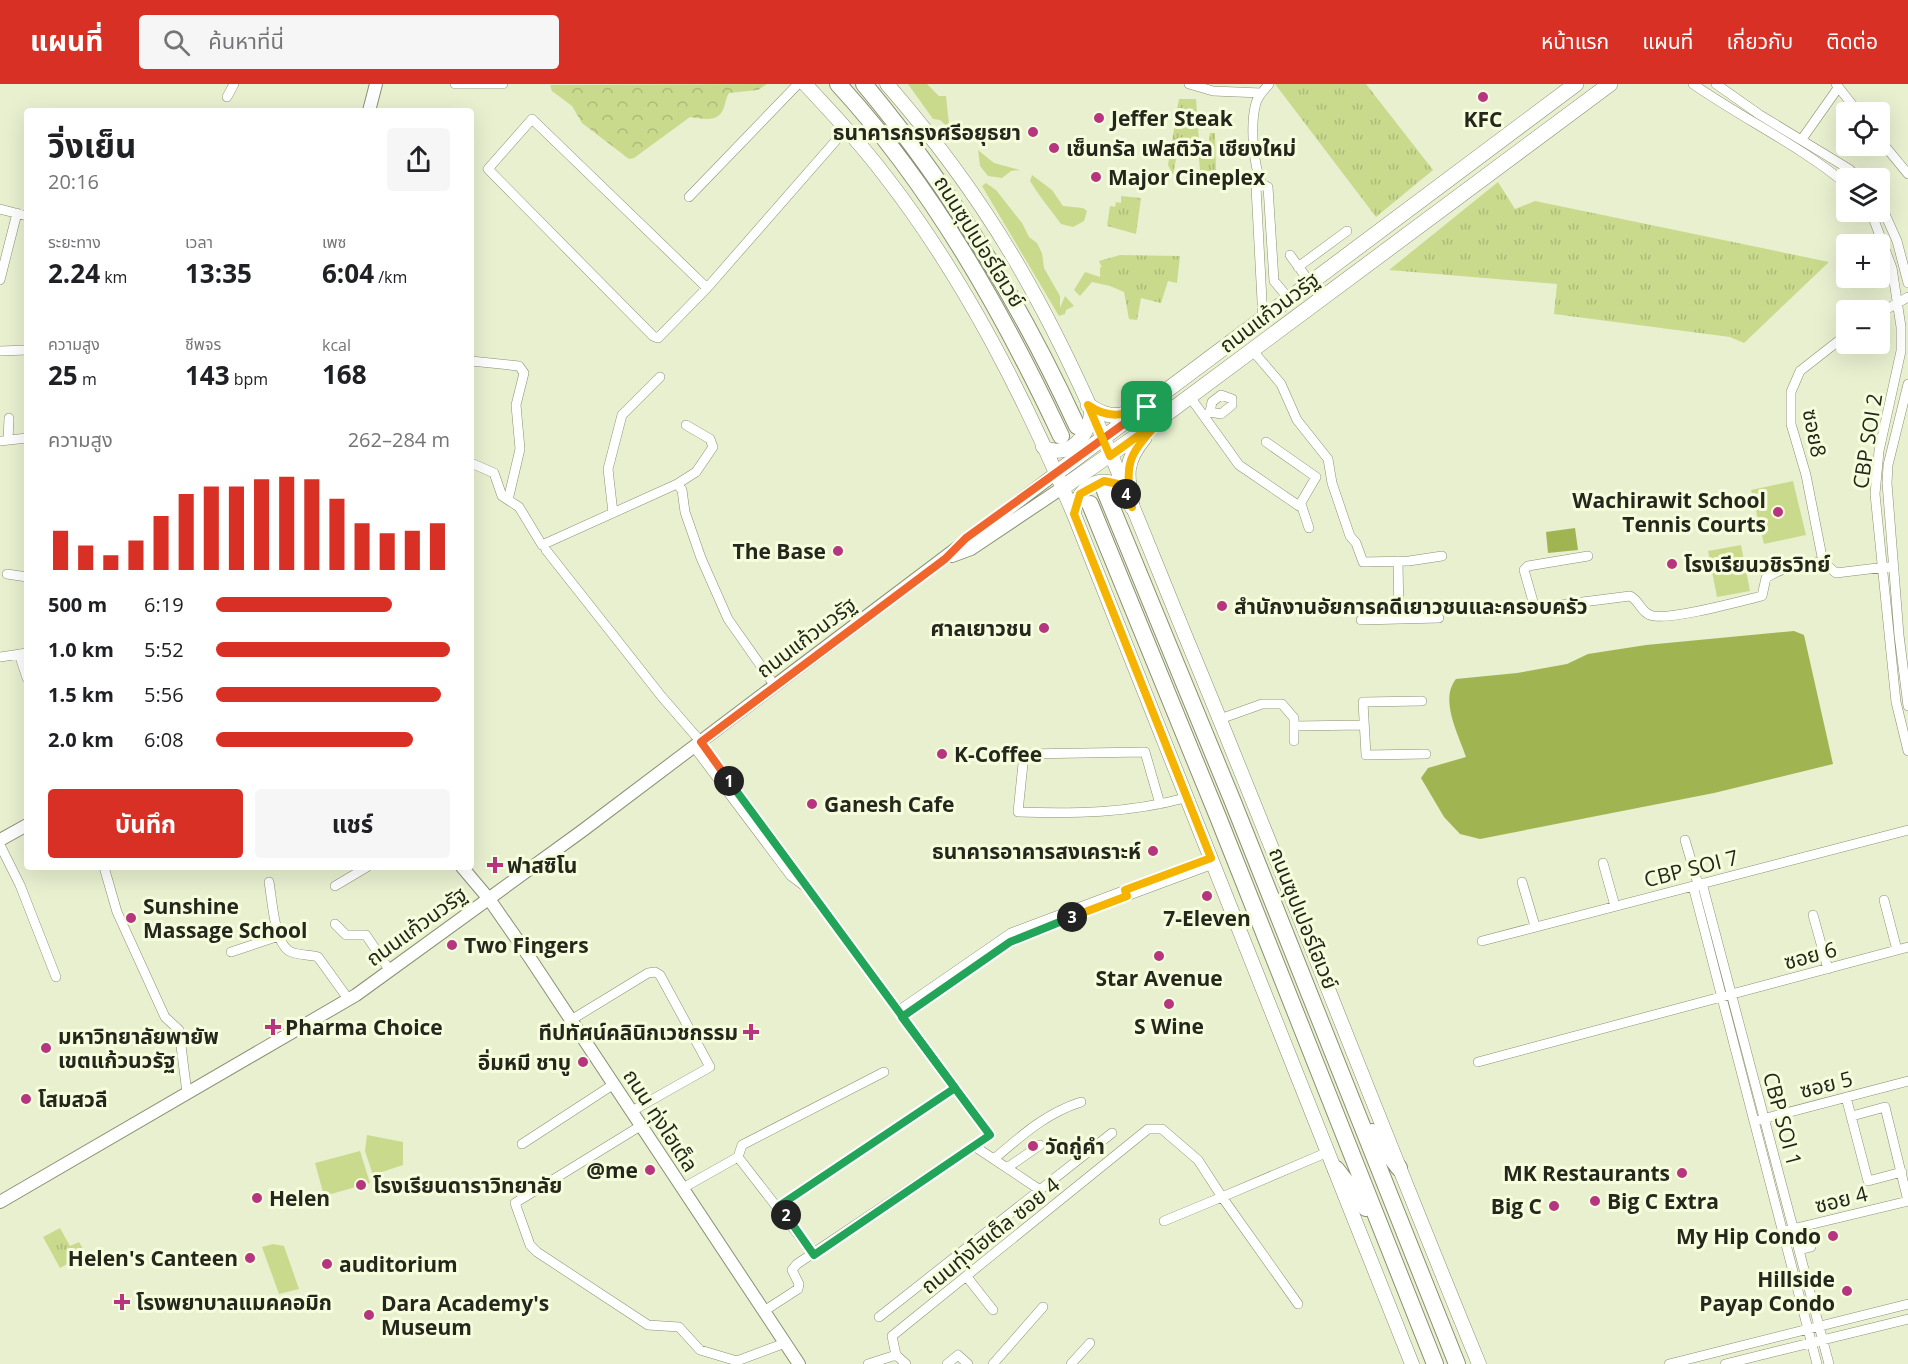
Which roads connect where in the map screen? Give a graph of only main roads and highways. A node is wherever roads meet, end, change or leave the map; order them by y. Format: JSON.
{"nodes":[{"id":1,"x":805,"y":84,"type":"edge"},
{"id":2,"x":838,"y":84,"type":"edge"},
{"id":3,"x":864,"y":84,"type":"edge"},
{"id":4,"x":887,"y":84,"type":"edge"},
{"id":5,"x":1575,"y":84,"type":"edge"},
{"id":6,"x":1610,"y":84,"type":"edge"},
{"id":7,"x":1503,"y":139,"type":"junction"},
{"id":8,"x":1517,"y":153,"type":"junction"},
{"id":9,"x":1147,"y":407,"type":"junction"},
{"id":10,"x":1089,"y":409,"type":"junction"},
{"id":11,"x":1160,"y":420,"type":"junction"},
{"id":12,"x":1077,"y":426,"type":"dead end"},
{"id":13,"x":1061,"y":436,"type":"dead end"},
{"id":14,"x":1103,"y":439,"type":"junction"},
{"id":15,"x":1043,"y":447,"type":"junction"},
{"id":16,"x":1110,"y":456,"type":"junction"},
{"id":17,"x":1055,"y":474,"type":"junction"},
{"id":18,"x":1062,"y":488,"type":"junction"},
{"id":19,"x":1123,"y":488,"type":"junction"},
{"id":20,"x":1105,"y":491,"type":"dead end"},
{"id":21,"x":1090,"y":504,"type":"dead end"},
{"id":22,"x":1132,"y":507,"type":"junction"},
{"id":23,"x":1074,"y":514,"type":"junction"},
{"id":24,"x":1359,"y":1114,"type":"junction"},
{"id":25,"x":1399,"y":1168,"type":"junction"},
{"id":26,"x":1336,"y":1169,"type":"junction"},
{"id":27,"x":1378,"y":1223,"type":"junction"},
{"id":28,"x":1412,"y":1364,"type":"edge"},
{"id":29,"x":1435,"y":1364,"type":"edge"},
{"id":30,"x":1457,"y":1364,"type":"edge"},
{"id":31,"x":1479,"y":1364,"type":"edge"}],
"edges":[{"from":1,"to":15,"type":"main road"},
{"from":2,"to":13,"type":"highway","name":"ถนนซุปเปอร์ไฮเวย์"},
{"from":3,"to":12,"type":"highway","name":"ถนนซุปเปอร์ไฮเวย์"},
{"from":4,"to":10,"type":"main road"},
{"from":5,"to":7,"type":"main road","name":"ถนนแก้วนวรัฐ"},
{"from":6,"to":8,"type":"main road","name":"ถนนแก้วนวรัฐ"},
{"from":7,"to":8,"type":"main road"},
{"from":7,"to":9,"type":"main road","name":"ถนนแก้วนวรัฐ"},
{"from":8,"to":11,"type":"main road","name":"ถนนแก้วนวรัฐ"},
{"from":9,"to":10,"type":"main road"},
{"from":9,"to":14,"type":"main road","name":"ถนนแก้วนวรัฐ"},
{"from":10,"to":14,"type":"main road"},
{"from":10,"to":15,"type":"main road"},
{"from":11,"to":16,"type":"main road","name":"ถนนแก้วนวรัฐ"},
{"from":11,"to":22,"type":"main road"},
{"from":14,"to":16,"type":"main road"},
{"from":14,"to":17,"type":"main road","name":"ถนนแก้วนวรัฐ"},
{"from":15,"to":17,"type":"main road"},
{"from":16,"to":18,"type":"main road","name":"ถนนแก้วนวรัฐ"},
{"from":16,"to":19,"type":"main road"},
{"from":17,"to":18,"type":"main road"},
{"from":18,"to":23,"type":"main road"},
{"from":19,"to":22,"type":"main road"},
{"from":19,"to":23,"type":"main road"},
{"from":20,"to":24,"type":"highway","name":"ถนนซุปเปอร์ไฮเวย์"},
{"from":21,"to":27,"type":"highway","name":"ถนนซุปเปอร์ไฮเวย์"},
{"from":22,"to":25,"type":"main road"},
{"from":23,"to":26,"type":"main road"},
{"from":24,"to":25,"type":"highway"},
{"from":24,"to":30,"type":"highway","name":"ถนนซุปเปอร์ไฮเวย์"},
{"from":25,"to":31,"type":"main road"},
{"from":26,"to":27,"type":"highway"},
{"from":26,"to":28,"type":"main road"},
{"from":27,"to":29,"type":"highway","name":"ถนนซุปเปอร์ไฮเวย์"}]}
